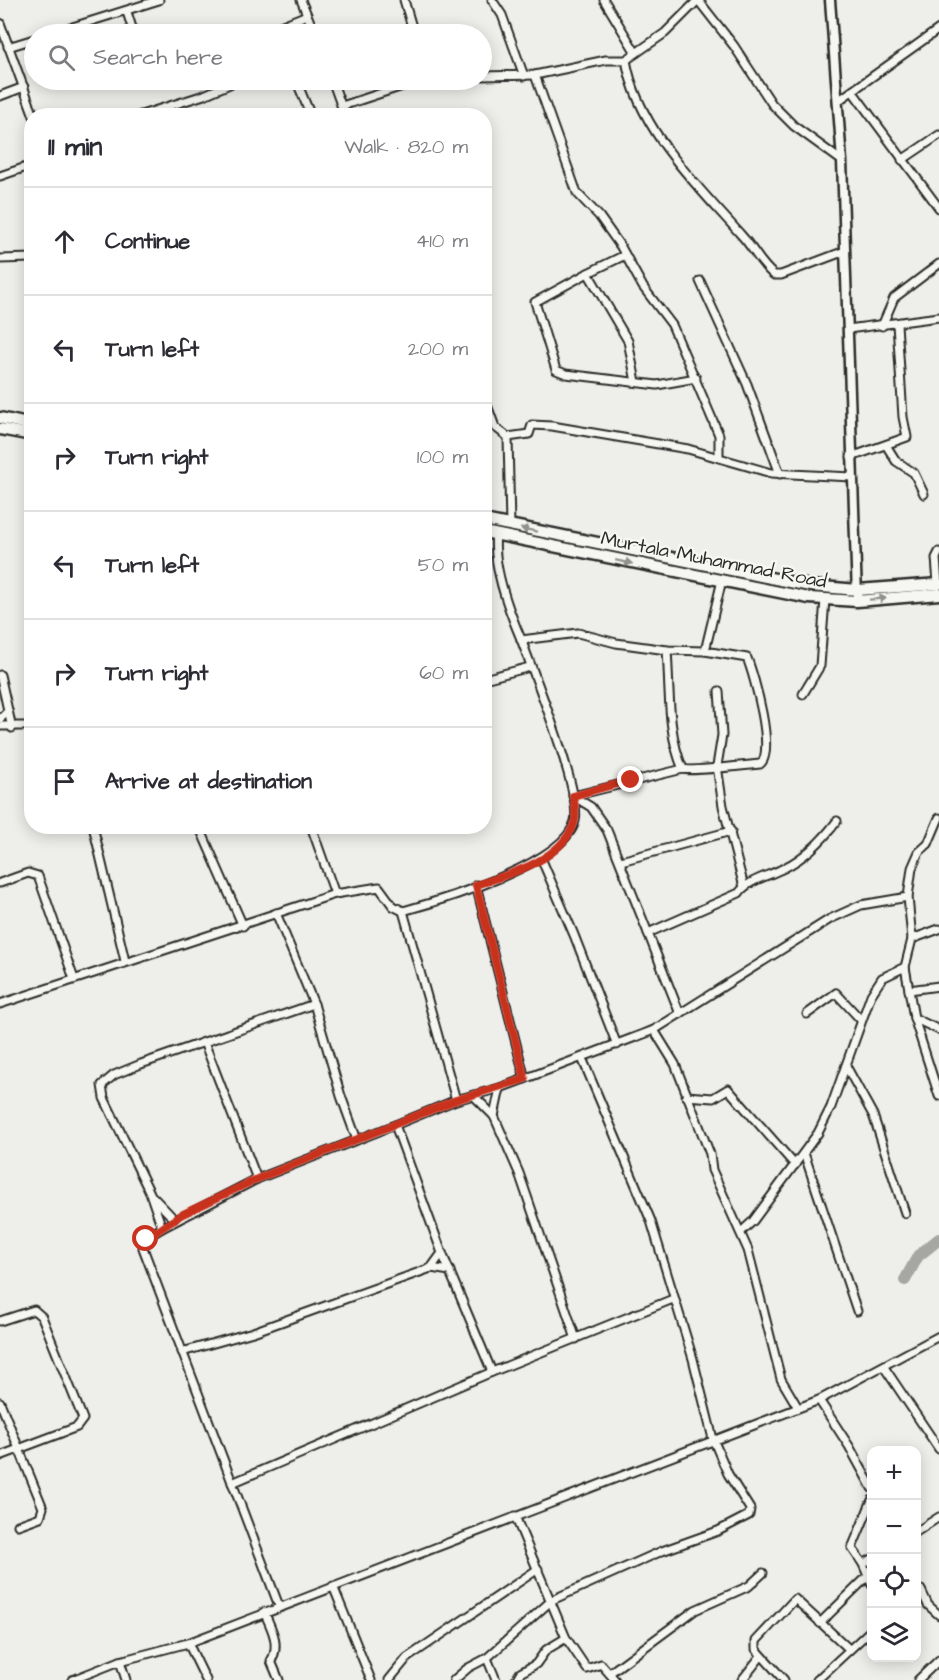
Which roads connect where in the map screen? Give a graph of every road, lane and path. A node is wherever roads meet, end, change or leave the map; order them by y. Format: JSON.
{"nodes":[{"id":1,"x":159,"y":0,"type":"edge"},
{"id":2,"x":302,"y":0,"type":"edge"},
{"id":3,"x":404,"y":0,"type":"edge"},
{"id":4,"x":492,"y":0,"type":"edge"},
{"id":5,"x":604,"y":0,"type":"edge"},
{"id":6,"x":698,"y":0,"type":"edge"},
{"id":7,"x":830,"y":0,"type":"edge"},
{"id":8,"x":127,"y":12,"type":"junction"},
{"id":9,"x":307,"y":15,"type":"junction"},
{"id":10,"x":0,"y":23,"type":"edge"},
{"id":11,"x":86,"y":24,"type":"edge"},
{"id":12,"x":131,"y":24,"type":"edge"},
{"id":13,"x":285,"y":24,"type":"edge"},
{"id":14,"x":311,"y":24,"type":"edge"},
{"id":15,"x":411,"y":24,"type":"edge"},
{"id":16,"x":939,"y":29,"type":"edge"},
{"id":17,"x":24,"y":42,"type":"edge"},
{"id":18,"x":8,"y":47,"type":"junction"},
{"id":19,"x":636,"y":53,"type":"junction"},
{"id":20,"x":626,"y":60,"type":"junction"},
{"id":21,"x":535,"y":75,"type":"junction"},
{"id":22,"x":492,"y":76,"type":"edge"},
{"id":23,"x":524,"y":76,"type":"junction"},
{"id":24,"x":24,"y":87,"type":"joint"},
{"id":25,"x":25,"y":90,"type":"edge"},
{"id":26,"x":217,"y":90,"type":"edge"},
{"id":27,"x":300,"y":90,"type":"edge"},
{"id":28,"x":336,"y":90,"type":"edge"},
{"id":29,"x":391,"y":90,"type":"edge"},
{"id":30,"x":853,"y":92,"type":"junction"},
{"id":31,"x":0,"y":96,"type":"edge"},
{"id":32,"x":838,"y":101,"type":"junction"},
{"id":33,"x":342,"y":106,"type":"joint"},
{"id":34,"x":31,"y":108,"type":"edge"},
{"id":35,"x":164,"y":108,"type":"edge"},
{"id":36,"x":308,"y":108,"type":"edge"},
{"id":37,"x":939,"y":135,"type":"edge"},
{"id":38,"x":902,"y":160,"type":"junction"},
{"id":39,"x":842,"y":161,"type":"junction"},
{"id":40,"x":24,"y":168,"type":"edge"},
{"id":41,"x":0,"y":176,"type":"edge"},
{"id":42,"x":939,"y":208,"type":"edge"},
{"id":43,"x":845,"y":251,"type":"junction"},
{"id":44,"x":625,"y":255,"type":"junction"},
{"id":45,"x":24,"y":258,"type":"edge"},
{"id":46,"x":0,"y":259,"type":"edge"},
{"id":47,"x":939,"y":264,"type":"edge"},
{"id":48,"x":588,"y":273,"type":"junction"},
{"id":49,"x":700,"y":281,"type":"dead end"},
{"id":50,"x":939,"y":317,"type":"edge"},
{"id":51,"x":897,"y":324,"type":"junction"},
{"id":52,"x":882,"y":326,"type":"junction"},
{"id":53,"x":848,"y":329,"type":"junction"},
{"id":54,"x":696,"y":378,"type":"junction"},
{"id":55,"x":636,"y":382,"type":"junction"},
{"id":56,"x":0,"y":418,"type":"edge"},
{"id":57,"x":492,"y":419,"type":"edge"},
{"id":58,"x":24,"y":423,"type":"edge"},
{"id":59,"x":0,"y":429,"type":"edge"},
{"id":60,"x":24,"y":434,"type":"edge"},
{"id":61,"x":508,"y":437,"type":"junction"},
{"id":62,"x":885,"y":445,"type":"junction"},
{"id":63,"x":719,"y":457,"type":"junction"},
{"id":64,"x":851,"y":457,"type":"junction"},
{"id":65,"x":780,"y":474,"type":"junction"},
{"id":66,"x":852,"y":477,"type":"junction"},
{"id":67,"x":924,"y":494,"type":"dead end"},
{"id":68,"x":492,"y":522,"type":"edge"},
{"id":69,"x":510,"y":526,"type":"junction"},
{"id":70,"x":492,"y":533,"type":"edge"},
{"id":71,"x":492,"y":540,"type":"edge"},
{"id":72,"x":560,"y":542,"type":"junction"},
{"id":73,"x":939,"y":552,"type":"edge"},
{"id":74,"x":648,"y":555,"type":"junction"},
{"id":75,"x":646,"y":567,"type":"junction"},
{"id":76,"x":722,"y":580,"type":"junction"},
{"id":77,"x":939,"y":584,"type":"edge"},
{"id":78,"x":939,"y":594,"type":"edge"},
{"id":79,"x":857,"y":595,"type":"junction"},
{"id":80,"x":825,"y":599,"type":"junction"},
{"id":81,"x":521,"y":640,"type":"junction"},
{"id":82,"x":667,"y":651,"type":"junction"},
{"id":83,"x":705,"y":651,"type":"junction"},
{"id":84,"x":530,"y":667,"type":"junction"},
{"id":85,"x":0,"y":675,"type":"edge"},
{"id":86,"x":492,"y":677,"type":"edge"},
{"id":87,"x":718,"y":691,"type":"dead end"},
{"id":88,"x":803,"y":694,"type":"dead end"},
{"id":89,"x":7,"y":712,"type":"junction"},
{"id":90,"x":0,"y":719,"type":"edge"},
{"id":91,"x":0,"y":726,"type":"edge"},
{"id":92,"x":24,"y":727,"type":"edge"},
{"id":93,"x":12,"y":728,"type":"junction"},
{"id":94,"x":717,"y":766,"type":"junction"},
{"id":95,"x":683,"y":769,"type":"junction"},
{"id":96,"x":573,"y":796,"type":"junction"},
{"id":97,"x":939,"y":818,"type":"edge"},
{"id":98,"x":837,"y":821,"type":"dead end"},
{"id":99,"x":731,"y":831,"type":"junction"},
{"id":100,"x":95,"y":834,"type":"edge"},
{"id":101,"x":203,"y":834,"type":"edge"},
{"id":102,"x":314,"y":834,"type":"edge"},
{"id":103,"x":939,"y":842,"type":"edge"},
{"id":104,"x":928,"y":844,"type":"junction"},
{"id":105,"x":541,"y":858,"type":"junction"},
{"id":106,"x":621,"y":861,"type":"junction"},
{"id":107,"x":0,"y":883,"type":"edge"},
{"id":108,"x":476,"y":885,"type":"junction"},
{"id":109,"x":744,"y":886,"type":"junction"},
{"id":110,"x":335,"y":894,"type":"junction"},
{"id":111,"x":908,"y":897,"type":"junction"},
{"id":112,"x":403,"y":911,"type":"junction"},
{"id":113,"x":276,"y":913,"type":"junction"},
{"id":114,"x":243,"y":926,"type":"junction"},
{"id":115,"x":939,"y":928,"type":"edge"},
{"id":116,"x":648,"y":933,"type":"junction"},
{"id":117,"x":912,"y":939,"type":"junction"},
{"id":118,"x":125,"y":961,"type":"junction"},
{"id":119,"x":905,"y":967,"type":"junction"},
{"id":120,"x":74,"y":979,"type":"junction"},
{"id":121,"x":939,"y":986,"type":"edge"},
{"id":122,"x":909,"y":990,"type":"junction"},
{"id":123,"x":0,"y":1004,"type":"edge"},
{"id":124,"x":314,"y":1004,"type":"junction"},
{"id":125,"x":680,"y":1014,"type":"junction"},
{"id":126,"x":807,"y":1014,"type":"dead end"},
{"id":127,"x":914,"y":1018,"type":"junction"},
{"id":128,"x":861,"y":1020,"type":"junction"},
{"id":129,"x":654,"y":1030,"type":"junction"},
{"id":130,"x":939,"y":1030,"type":"edge"},
{"id":131,"x":204,"y":1042,"type":"junction"},
{"id":132,"x":617,"y":1045,"type":"junction"},
{"id":133,"x":582,"y":1058,"type":"junction"},
{"id":134,"x":846,"y":1066,"type":"junction"},
{"id":135,"x":525,"y":1079,"type":"junction"},
{"id":136,"x":500,"y":1088,"type":"junction"},
{"id":137,"x":473,"y":1095,"type":"junction"},
{"id":138,"x":686,"y":1096,"type":"junction"},
{"id":139,"x":939,"y":1096,"type":"edge"},
{"id":140,"x":456,"y":1100,"type":"junction"},
{"id":141,"x":494,"y":1116,"type":"junction"},
{"id":142,"x":395,"y":1125,"type":"junction"},
{"id":143,"x":357,"y":1140,"type":"junction"},
{"id":144,"x":804,"y":1153,"type":"junction"},
{"id":145,"x":795,"y":1165,"type":"junction"},
{"id":146,"x":257,"y":1179,"type":"junction"},
{"id":147,"x":150,"y":1193,"type":"junction"},
{"id":148,"x":905,"y":1213,"type":"dead end"},
{"id":149,"x":174,"y":1219,"type":"junction"},
{"id":150,"x":162,"y":1228,"type":"junction"},
{"id":151,"x":741,"y":1232,"type":"junction"},
{"id":152,"x":442,"y":1253,"type":"junction"},
{"id":153,"x":431,"y":1268,"type":"junction"},
{"id":154,"x":450,"y":1271,"type":"junction"},
{"id":155,"x":673,"y":1299,"type":"junction"},
{"id":156,"x":857,"y":1311,"type":"dead end"},
{"id":157,"x":0,"y":1321,"type":"edge"},
{"id":158,"x":939,"y":1336,"type":"edge"},
{"id":159,"x":576,"y":1339,"type":"junction"},
{"id":160,"x":182,"y":1352,"type":"junction"},
{"id":161,"x":884,"y":1367,"type":"junction"},
{"id":162,"x":492,"y":1372,"type":"junction"},
{"id":163,"x":819,"y":1400,"type":"junction"},
{"id":164,"x":0,"y":1402,"type":"edge"},
{"id":165,"x":797,"y":1406,"type":"junction"},
{"id":166,"x":713,"y":1440,"type":"junction"},
{"id":167,"x":19,"y":1449,"type":"junction"},
{"id":168,"x":939,"y":1449,"type":"edge"},
{"id":169,"x":0,"y":1456,"type":"edge"},
{"id":170,"x":867,"y":1479,"type":"edge"},
{"id":171,"x":232,"y":1483,"type":"junction"},
{"id":172,"x":867,"y":1512,"type":"edge"},
{"id":173,"x":515,"y":1516,"type":"junction"},
{"id":174,"x":939,"y":1517,"type":"edge"},
{"id":175,"x":18,"y":1525,"type":"dead end"},
{"id":176,"x":921,"y":1529,"type":"edge"},
{"id":177,"x":867,"y":1562,"type":"edge"},
{"id":178,"x":863,"y":1564,"type":"junction"},
{"id":179,"x":538,"y":1569,"type":"junction"},
{"id":180,"x":763,"y":1573,"type":"dead end"},
{"id":181,"x":867,"y":1574,"type":"edge"},
{"id":182,"x":867,"y":1577,"type":"edge"},
{"id":183,"x":333,"y":1586,"type":"junction"},
{"id":184,"x":921,"y":1590,"type":"dead end"},
{"id":185,"x":552,"y":1600,"type":"junction"},
{"id":186,"x":279,"y":1606,"type":"junction"},
{"id":187,"x":264,"y":1612,"type":"junction"},
{"id":188,"x":939,"y":1615,"type":"edge"},
{"id":189,"x":820,"y":1623,"type":"junction"},
{"id":190,"x":867,"y":1633,"type":"edge"},
{"id":191,"x":566,"y":1638,"type":"junction"},
{"id":192,"x":188,"y":1643,"type":"junction"},
{"id":193,"x":848,"y":1648,"type":"junction"},
{"id":194,"x":761,"y":1656,"type":"junction"},
{"id":195,"x":487,"y":1658,"type":"junction"},
{"id":196,"x":939,"y":1660,"type":"edge"},
{"id":197,"x":120,"y":1661,"type":"junction"},
{"id":198,"x":611,"y":1672,"type":"junction"},
{"id":199,"x":390,"y":1679,"type":"edge"},
{"id":200,"x":72,"y":1680,"type":"edge"},
{"id":201,"x":126,"y":1680,"type":"edge"},
{"id":202,"x":206,"y":1680,"type":"edge"},
{"id":203,"x":279,"y":1680,"type":"edge"},
{"id":204,"x":371,"y":1680,"type":"edge"},
{"id":205,"x":454,"y":1680,"type":"edge"},
{"id":206,"x":496,"y":1680,"type":"edge"},
{"id":207,"x":516,"y":1680,"type":"edge"},
{"id":208,"x":615,"y":1680,"type":"edge"},
{"id":209,"x":741,"y":1680,"type":"edge"},
{"id":210,"x":784,"y":1680,"type":"edge"},
{"id":211,"x":817,"y":1680,"type":"edge"},
{"id":212,"x":918,"y":1680,"type":"edge"}],
"edges":[{"from":1,"to":8,"type":"street"},
{"from":2,"to":9,"type":"street"},
{"from":3,"to":15,"type":"street"},
{"from":4,"to":23,"type":"street"},
{"from":5,"to":19,"type":"street"},
{"from":6,"to":19,"type":"street"},
{"from":6,"to":39,"type":"street"},
{"from":7,"to":32,"type":"street"},
{"from":8,"to":11,"type":"street"},
{"from":8,"to":12,"type":"street"},
{"from":9,"to":13,"type":"street"},
{"from":9,"to":14,"type":"street"},
{"from":10,"to":18,"type":"street"},
{"from":16,"to":30,"type":"street"},
{"from":17,"to":18,"type":"street"},
{"from":18,"to":24,"type":"street"},
{"from":19,"to":20,"type":"street"},
{"from":20,"to":21,"type":"street"},
{"from":20,"to":43,"type":"street"},
{"from":21,"to":23,"type":"street"},
{"from":21,"to":44,"type":"street"},
{"from":22,"to":23,"type":"street"},
{"from":24,"to":31,"type":"street"},
{"from":25,"to":34,"type":"street"},
{"from":26,"to":35,"type":"street"},
{"from":27,"to":36,"type":"street"},
{"from":28,"to":33,"type":"street"},
{"from":29,"to":33,"type":"street"},
{"from":30,"to":32,"type":"street"},
{"from":30,"to":38,"type":"street"},
{"from":32,"to":39,"type":"street"},
{"from":37,"to":38,"type":"street"},
{"from":38,"to":42,"type":"street"},
{"from":39,"to":43,"type":"street"},
{"from":40,"to":41,"type":"street"},
{"from":43,"to":53,"type":"street"},
{"from":44,"to":48,"type":"street"},
{"from":44,"to":54,"type":"street"},
{"from":45,"to":46,"type":"street"},
{"from":47,"to":52,"type":"street"},
{"from":48,"to":55,"type":"street"},
{"from":48,"to":55,"type":"street"},
{"from":49,"to":65,"type":"street"},
{"from":50,"to":51,"type":"street"},
{"from":51,"to":52,"type":"street"},
{"from":51,"to":62,"type":"street"},
{"from":52,"to":53,"type":"street"},
{"from":53,"to":64,"type":"street"},
{"from":54,"to":55,"type":"street"},
{"from":54,"to":63,"type":"street"},
{"from":56,"to":58,"type":"highway"},
{"from":57,"to":61,"type":"street"},
{"from":59,"to":60,"type":"highway"},
{"from":61,"to":63,"type":"street"},
{"from":61,"to":69,"type":"street"},
{"from":62,"to":64,"type":"street"},
{"from":62,"to":67,"type":"street"},
{"from":63,"to":65,"type":"street"},
{"from":64,"to":66,"type":"street"},
{"from":65,"to":66,"type":"street"},
{"from":66,"to":79,"type":"street"},
{"from":68,"to":69,"type":"highway","name":"Murtala Muhammad Road"},
{"from":72,"to":69,"type":"highway","name":"Murtala Muhammad Road","one_way":true},
{"from":70,"to":72,"type":"highway","name":"Murtala Muhammad Road"},
{"from":71,"to":81,"type":"street"},
{"from":72,"to":74,"type":"highway","name":"Murtala Muhammad Road"},
{"from":72,"to":75,"type":"highway","name":"Murtala Muhammad Road","one_way":true},
{"from":73,"to":77,"type":"street"},
{"from":74,"to":75,"type":"highway"},
{"from":74,"to":79,"type":"highway","name":"Murtala Muhammad Road"},
{"from":75,"to":76,"type":"highway","name":"Murtala Muhammad Road"},
{"from":76,"to":80,"type":"highway","name":"Murtala Muhammad Road"},
{"from":76,"to":83,"type":"street"},
{"from":77,"to":79,"type":"highway","name":"Murtala Muhammad Road"},
{"from":79,"to":78,"type":"highway","name":"Murtala Muhammad Road","one_way":true},
{"from":79,"to":80,"type":"highway","name":"Murtala Muhammad Road"},
{"from":80,"to":88,"type":"street"},
{"from":81,"to":82,"type":"street"},
{"from":81,"to":84,"type":"street"},
{"from":82,"to":83,"type":"street"},
{"from":82,"to":95,"type":"street"},
{"from":83,"to":94,"type":"street"},
{"from":84,"to":86,"type":"street"},
{"from":84,"to":96,"type":"street"},
{"from":85,"to":89,"type":"street"},
{"from":87,"to":94,"type":"street"},
{"from":89,"to":90,"type":"street"},
{"from":89,"to":93,"type":"street"},
{"from":91,"to":93,"type":"street"},
{"from":92,"to":93,"type":"street"},
{"from":94,"to":95,"type":"street"},
{"from":94,"to":99,"type":"street"},
{"from":95,"to":96,"type":"street"},
{"from":96,"to":105,"type":"street"},
{"from":96,"to":106,"type":"street"},
{"from":97,"to":104,"type":"street"},
{"from":98,"to":109,"type":"street"},
{"from":99,"to":106,"type":"street"},
{"from":99,"to":109,"type":"street"},
{"from":100,"to":118,"type":"street"},
{"from":101,"to":114,"type":"street"},
{"from":102,"to":110,"type":"street"},
{"from":103,"to":104,"type":"street"},
{"from":104,"to":111,"type":"street"},
{"from":105,"to":108,"type":"street"},
{"from":105,"to":132,"type":"street"},
{"from":106,"to":116,"type":"street"},
{"from":107,"to":120,"type":"street"},
{"from":108,"to":112,"type":"street"},
{"from":108,"to":135,"type":"street"},
{"from":109,"to":116,"type":"street"},
{"from":110,"to":112,"type":"street"},
{"from":110,"to":113,"type":"street"},
{"from":111,"to":117,"type":"street"},
{"from":111,"to":125,"type":"street"},
{"from":112,"to":140,"type":"street"},
{"from":113,"to":114,"type":"street"},
{"from":113,"to":124,"type":"street"},
{"from":114,"to":118,"type":"street"},
{"from":115,"to":117,"type":"street"},
{"from":116,"to":125,"type":"street"},
{"from":117,"to":119,"type":"street"},
{"from":118,"to":120,"type":"street"},
{"from":119,"to":122,"type":"street"},
{"from":119,"to":128,"type":"street"},
{"from":120,"to":123,"type":"street"},
{"from":121,"to":122,"type":"street"},
{"from":122,"to":127,"type":"street"},
{"from":124,"to":131,"type":"street"},
{"from":124,"to":143,"type":"street"},
{"from":125,"to":129,"type":"street"},
{"from":126,"to":128,"type":"street"},
{"from":127,"to":130,"type":"street"},
{"from":127,"to":139,"type":"street"},
{"from":128,"to":134,"type":"street"},
{"from":129,"to":132,"type":"street"},
{"from":129,"to":138,"type":"street"},
{"from":131,"to":146,"type":"street"},
{"from":131,"to":147,"type":"street"},
{"from":132,"to":133,"type":"street"},
{"from":133,"to":135,"type":"street"},
{"from":133,"to":155,"type":"street"},
{"from":134,"to":144,"type":"street"},
{"from":134,"to":148,"type":"street"},
{"from":135,"to":136,"type":"street"},
{"from":136,"to":137,"type":"street"},
{"from":136,"to":141,"type":"street"},
{"from":137,"to":140,"type":"street"},
{"from":137,"to":141,"type":"street"},
{"from":138,"to":145,"type":"street"},
{"from":138,"to":151,"type":"street"},
{"from":140,"to":142,"type":"street"},
{"from":141,"to":159,"type":"street"},
{"from":142,"to":143,"type":"street"},
{"from":142,"to":152,"type":"street"},
{"from":143,"to":146,"type":"street"},
{"from":144,"to":145,"type":"street"},
{"from":144,"to":156,"type":"street"},
{"from":145,"to":151,"type":"street"},
{"from":146,"to":149,"type":"street"},
{"from":147,"to":149,"type":"street"},
{"from":147,"to":150,"type":"street"},
{"from":149,"to":150,"type":"street"},
{"from":150,"to":160,"type":"street"},
{"from":151,"to":165,"type":"street"},
{"from":152,"to":153,"type":"street"},
{"from":152,"to":154,"type":"street"},
{"from":153,"to":154,"type":"street"},
{"from":153,"to":160,"type":"street"},
{"from":154,"to":162,"type":"street"},
{"from":155,"to":159,"type":"street"},
{"from":155,"to":166,"type":"street"},
{"from":157,"to":167,"type":"street"},
{"from":158,"to":161,"type":"street"},
{"from":159,"to":162,"type":"street"},
{"from":160,"to":171,"type":"street"},
{"from":161,"to":163,"type":"street"},
{"from":161,"to":168,"type":"street"},
{"from":162,"to":171,"type":"street"},
{"from":163,"to":165,"type":"street"},
{"from":163,"to":170,"type":"street"},
{"from":164,"to":167,"type":"street"},
{"from":165,"to":166,"type":"street"},
{"from":166,"to":173,"type":"street"},
{"from":166,"to":185,"type":"street"},
{"from":167,"to":169,"type":"street"},
{"from":167,"to":175,"type":"street"},
{"from":171,"to":186,"type":"street"},
{"from":172,"to":178,"type":"street"},
{"from":173,"to":179,"type":"street"},
{"from":173,"to":183,"type":"street"},
{"from":174,"to":176,"type":"street"},
{"from":177,"to":178,"type":"street"},
{"from":178,"to":181,"type":"street"},
{"from":179,"to":185,"type":"street"},
{"from":179,"to":199,"type":"street"},
{"from":180,"to":198,"type":"street"},
{"from":182,"to":189,"type":"street"},
{"from":183,"to":186,"type":"street"},
{"from":183,"to":204,"type":"street"},
{"from":184,"to":188,"type":"street"},
{"from":185,"to":191,"type":"street"},
{"from":185,"to":195,"type":"street"},
{"from":186,"to":187,"type":"street"},
{"from":187,"to":192,"type":"street"},
{"from":187,"to":203,"type":"street"},
{"from":189,"to":193,"type":"street"},
{"from":189,"to":194,"type":"street"},
{"from":190,"to":193,"type":"street"},
{"from":191,"to":198,"type":"street"},
{"from":191,"to":207,"type":"street"},
{"from":192,"to":197,"type":"street"},
{"from":192,"to":202,"type":"street"},
{"from":193,"to":211,"type":"street"},
{"from":194,"to":209,"type":"street"},
{"from":194,"to":210,"type":"street"},
{"from":195,"to":205,"type":"street"},
{"from":195,"to":206,"type":"street"},
{"from":196,"to":212,"type":"street"},
{"from":197,"to":200,"type":"street"},
{"from":197,"to":201,"type":"street"},
{"from":198,"to":208,"type":"street"}]}
